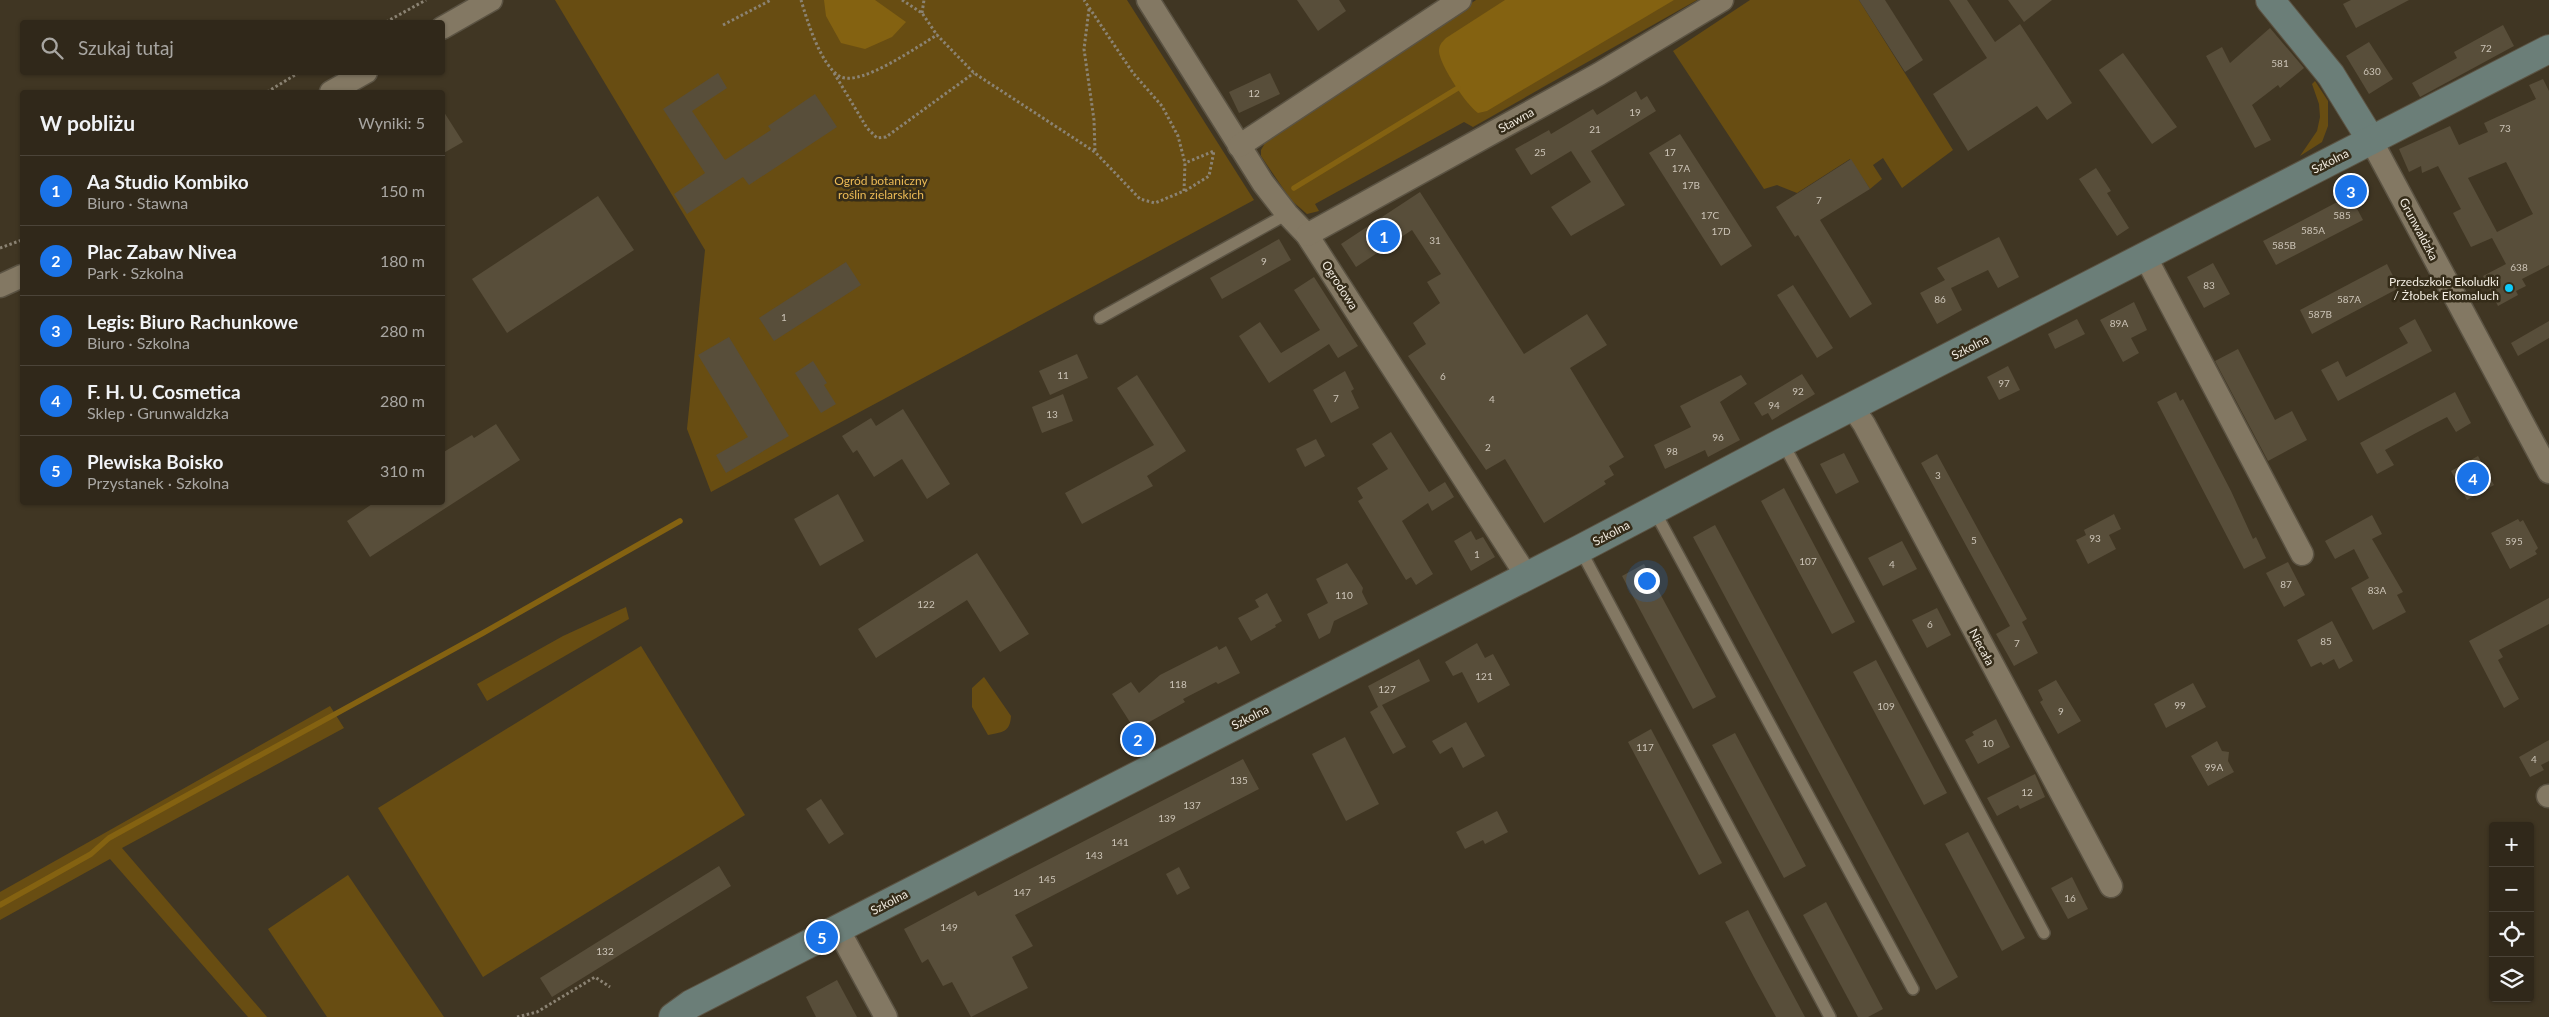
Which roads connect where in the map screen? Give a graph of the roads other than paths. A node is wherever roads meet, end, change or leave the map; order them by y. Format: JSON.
{"nodes":[{"id":1,"x":491,"y":0,"type":"edge"},
{"id":2,"x":1148,"y":0,"type":"edge"},
{"id":3,"x":1460,"y":0,"type":"edge"},
{"id":4,"x":1722,"y":0,"type":"edge"},
{"id":5,"x":2270,"y":0,"type":"edge"},
{"id":6,"x":445,"y":26,"type":"edge"},
{"id":7,"x":2549,"y":49,"type":"edge"},
{"id":8,"x":361,"y":75,"type":"edge"},
{"id":9,"x":334,"y":90,"type":"edge"},
{"id":10,"x":2371,"y":140,"type":"junction"},
{"id":11,"x":1239,"y":146,"type":"junction"},
{"id":12,"x":1287,"y":214,"type":"junction"},
{"id":13,"x":1307,"y":235,"type":"junction"},
{"id":14,"x":2145,"y":256,"type":"junction"},
{"id":15,"x":20,"y":277,"type":"edge"},
{"id":16,"x":0,"y":286,"type":"edge"},
{"id":17,"x":1100,"y":318,"type":"dead end"},
{"id":18,"x":1853,"y":408,"type":"junction"},
{"id":19,"x":1783,"y":442,"type":"junction"},
{"id":20,"x":2549,"y":472,"type":"edge"},
{"id":21,"x":1654,"y":510,"type":"junction"},
{"id":22,"x":1580,"y":549,"type":"junction"},
{"id":23,"x":2302,"y":554,"type":"dead end"},
{"id":24,"x":1526,"y":575,"type":"junction"},
{"id":25,"x":2111,"y":886,"type":"dead end"},
{"id":26,"x":838,"y":929,"type":"junction"},
{"id":27,"x":2044,"y":933,"type":"dead end"},
{"id":28,"x":1912,"y":989,"type":"dead end"},
{"id":29,"x":672,"y":1017,"type":"edge"},
{"id":30,"x":886,"y":1017,"type":"edge"},
{"id":31,"x":1830,"y":1017,"type":"edge"}],
"edges":[{"from":1,"to":6,"type":"street"},
{"from":2,"to":11,"type":"street","name":"Ogrodowa"},
{"from":3,"to":11,"type":"street"},
{"from":4,"to":13,"type":"street","name":"Stawna"},
{"from":5,"to":10,"type":"street","name":"Grunwaldzka"},
{"from":7,"to":10,"type":"street","name":"Szkolna"},
{"from":8,"to":9,"type":"street"},
{"from":10,"to":14,"type":"street","name":"Szkolna"},
{"from":10,"to":20,"type":"street","name":"Grunwaldzka"},
{"from":11,"to":12,"type":"street","name":"Ogrodowa"},
{"from":12,"to":13,"type":"street","name":"Ogrodowa"},
{"from":12,"to":17,"type":"lane"},
{"from":13,"to":24,"type":"street","name":"Ogrodowa"},
{"from":14,"to":18,"type":"street","name":"Szkolna"},
{"from":14,"to":23,"type":"street"},
{"from":15,"to":16,"type":"street"},
{"from":18,"to":19,"type":"street","name":"Szkolna"},
{"from":18,"to":25,"type":"street","name":"Niecała"},
{"from":19,"to":21,"type":"street","name":"Szkolna"},
{"from":19,"to":27,"type":"lane"},
{"from":21,"to":22,"type":"street","name":"Szkolna"},
{"from":21,"to":28,"type":"lane"},
{"from":22,"to":24,"type":"street","name":"Szkolna"},
{"from":22,"to":31,"type":"lane"},
{"from":24,"to":26,"type":"street","name":"Szkolna"},
{"from":26,"to":29,"type":"street","name":"Szkolna"},
{"from":26,"to":30,"type":"street"}]}
